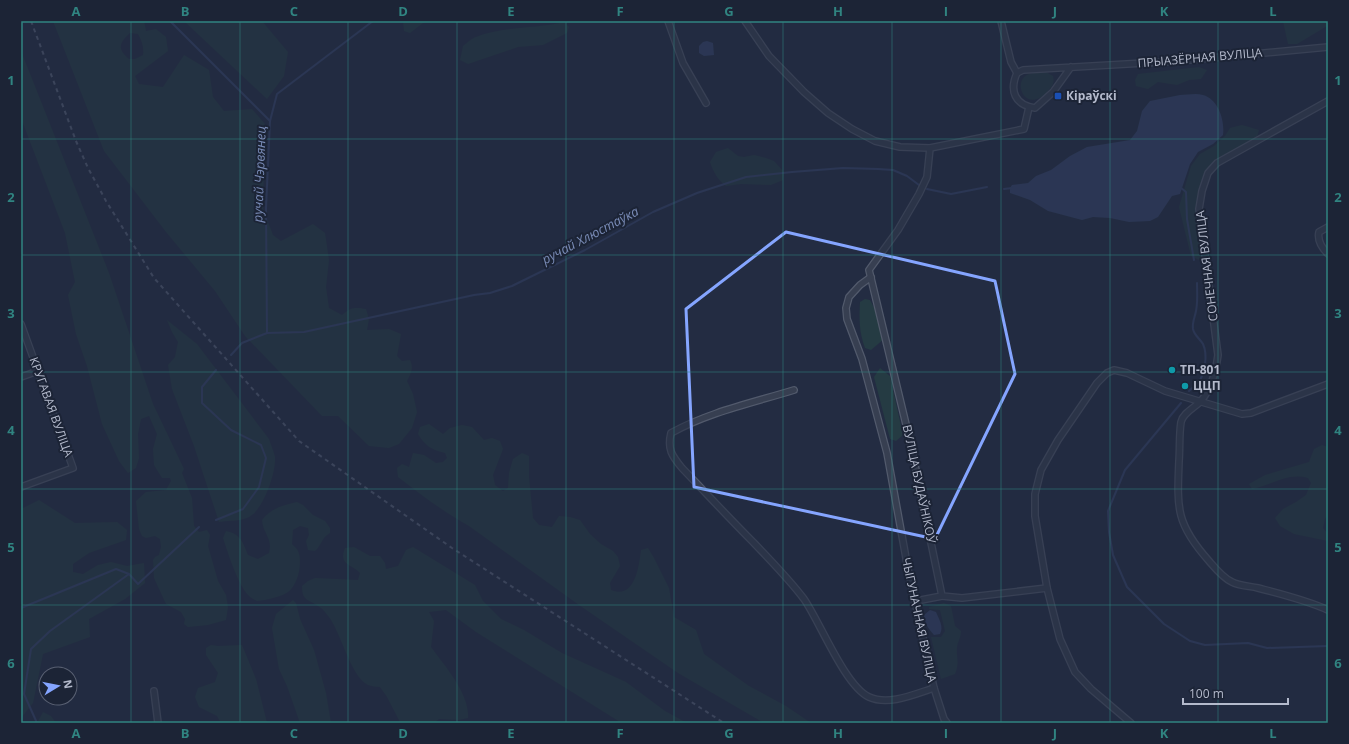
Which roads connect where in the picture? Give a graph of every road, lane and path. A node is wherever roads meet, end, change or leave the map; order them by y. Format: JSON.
{"nodes":[{"id":1,"x":668,"y":21,"type":"edge"},
{"id":2,"x":745,"y":21,"type":"edge"},
{"id":3,"x":1001,"y":21,"type":"edge"},
{"id":4,"x":1328,"y":47,"type":"edge"},
{"id":5,"x":1072,"y":67,"type":"junction"},
{"id":6,"x":1017,"y":73,"type":"junction"},
{"id":7,"x":1328,"y":102,"type":"edge"},
{"id":8,"x":706,"y":103,"type":"dead end"},
{"id":9,"x":1029,"y":107,"type":"junction"},
{"id":10,"x":930,"y":148,"type":"junction"},
{"id":11,"x":1328,"y":227,"type":"edge"},
{"id":12,"x":1328,"y":254,"type":"edge"},
{"id":13,"x":871,"y":277,"type":"junction"},
{"id":14,"x":21,"y":324,"type":"edge"},
{"id":15,"x":38,"y":371,"type":"junction"},
{"id":16,"x":21,"y":377,"type":"edge"},
{"id":17,"x":1328,"y":384,"type":"edge"},
{"id":18,"x":794,"y":390,"type":"dead end"},
{"id":19,"x":1200,"y":401,"type":"junction"},
{"id":20,"x":21,"y":487,"type":"edge"},
{"id":21,"x":1047,"y":588,"type":"junction"},
{"id":22,"x":942,"y":596,"type":"junction"},
{"id":23,"x":916,"y":601,"type":"junction"},
{"id":24,"x":1328,"y":610,"type":"edge"},
{"id":25,"x":934,"y":688,"type":"junction"},
{"id":26,"x":154,"y":691,"type":"dead end"},
{"id":27,"x":158,"y":723,"type":"edge"},
{"id":28,"x":947,"y":723,"type":"edge"},
{"id":29,"x":1131,"y":723,"type":"edge"}],
"edges":[{"from":1,"to":8,"type":"street"},
{"from":2,"to":10,"type":"street"},
{"from":3,"to":6,"type":"street"},
{"from":4,"to":5,"type":"street","name":"ПРЫАЗЁРНАЯ ВУЛІЦА"},
{"from":5,"to":6,"type":"street","name":"ПРЫАЗЁРНАЯ ВУЛІЦА"},
{"from":5,"to":9,"type":"street"},
{"from":6,"to":9,"type":"street"},
{"from":7,"to":19,"type":"street","name":"СОНЕЧНАЯ ВУЛІЦА"},
{"from":9,"to":10,"type":"street"},
{"from":10,"to":13,"type":"street","name":"ВУЛІЦА БУДАЎНІКОЎ"},
{"from":11,"to":12,"type":"street"},
{"from":13,"to":22,"type":"street","name":"ВУЛІЦА БУДАЎНІКОЎ"},
{"from":13,"to":23,"type":"street","name":"ЧЫГУНАЧНАЯ ВУЛІЦА"},
{"from":14,"to":15,"type":"street","name":"КРУГАВАЯ ВУЛІЦА"},
{"from":15,"to":16,"type":"street"},
{"from":15,"to":20,"type":"street","name":"КРУГАВАЯ ВУЛІЦА"},
{"from":17,"to":19,"type":"street"},
{"from":18,"to":25,"type":"street","name":"ЧЫГУНАЧНАЯ ВУЛІЦА"},
{"from":19,"to":21,"type":"street"},
{"from":19,"to":24,"type":"street","name":"СОНЕЧНАЯ ВУЛІЦА"},
{"from":21,"to":22,"type":"street"},
{"from":21,"to":29,"type":"street"},
{"from":22,"to":23,"type":"street"},
{"from":23,"to":25,"type":"street","name":"ЧЫГУНАЧНАЯ ВУЛІЦА"},
{"from":25,"to":28,"type":"street"},
{"from":26,"to":27,"type":"street"}]}
